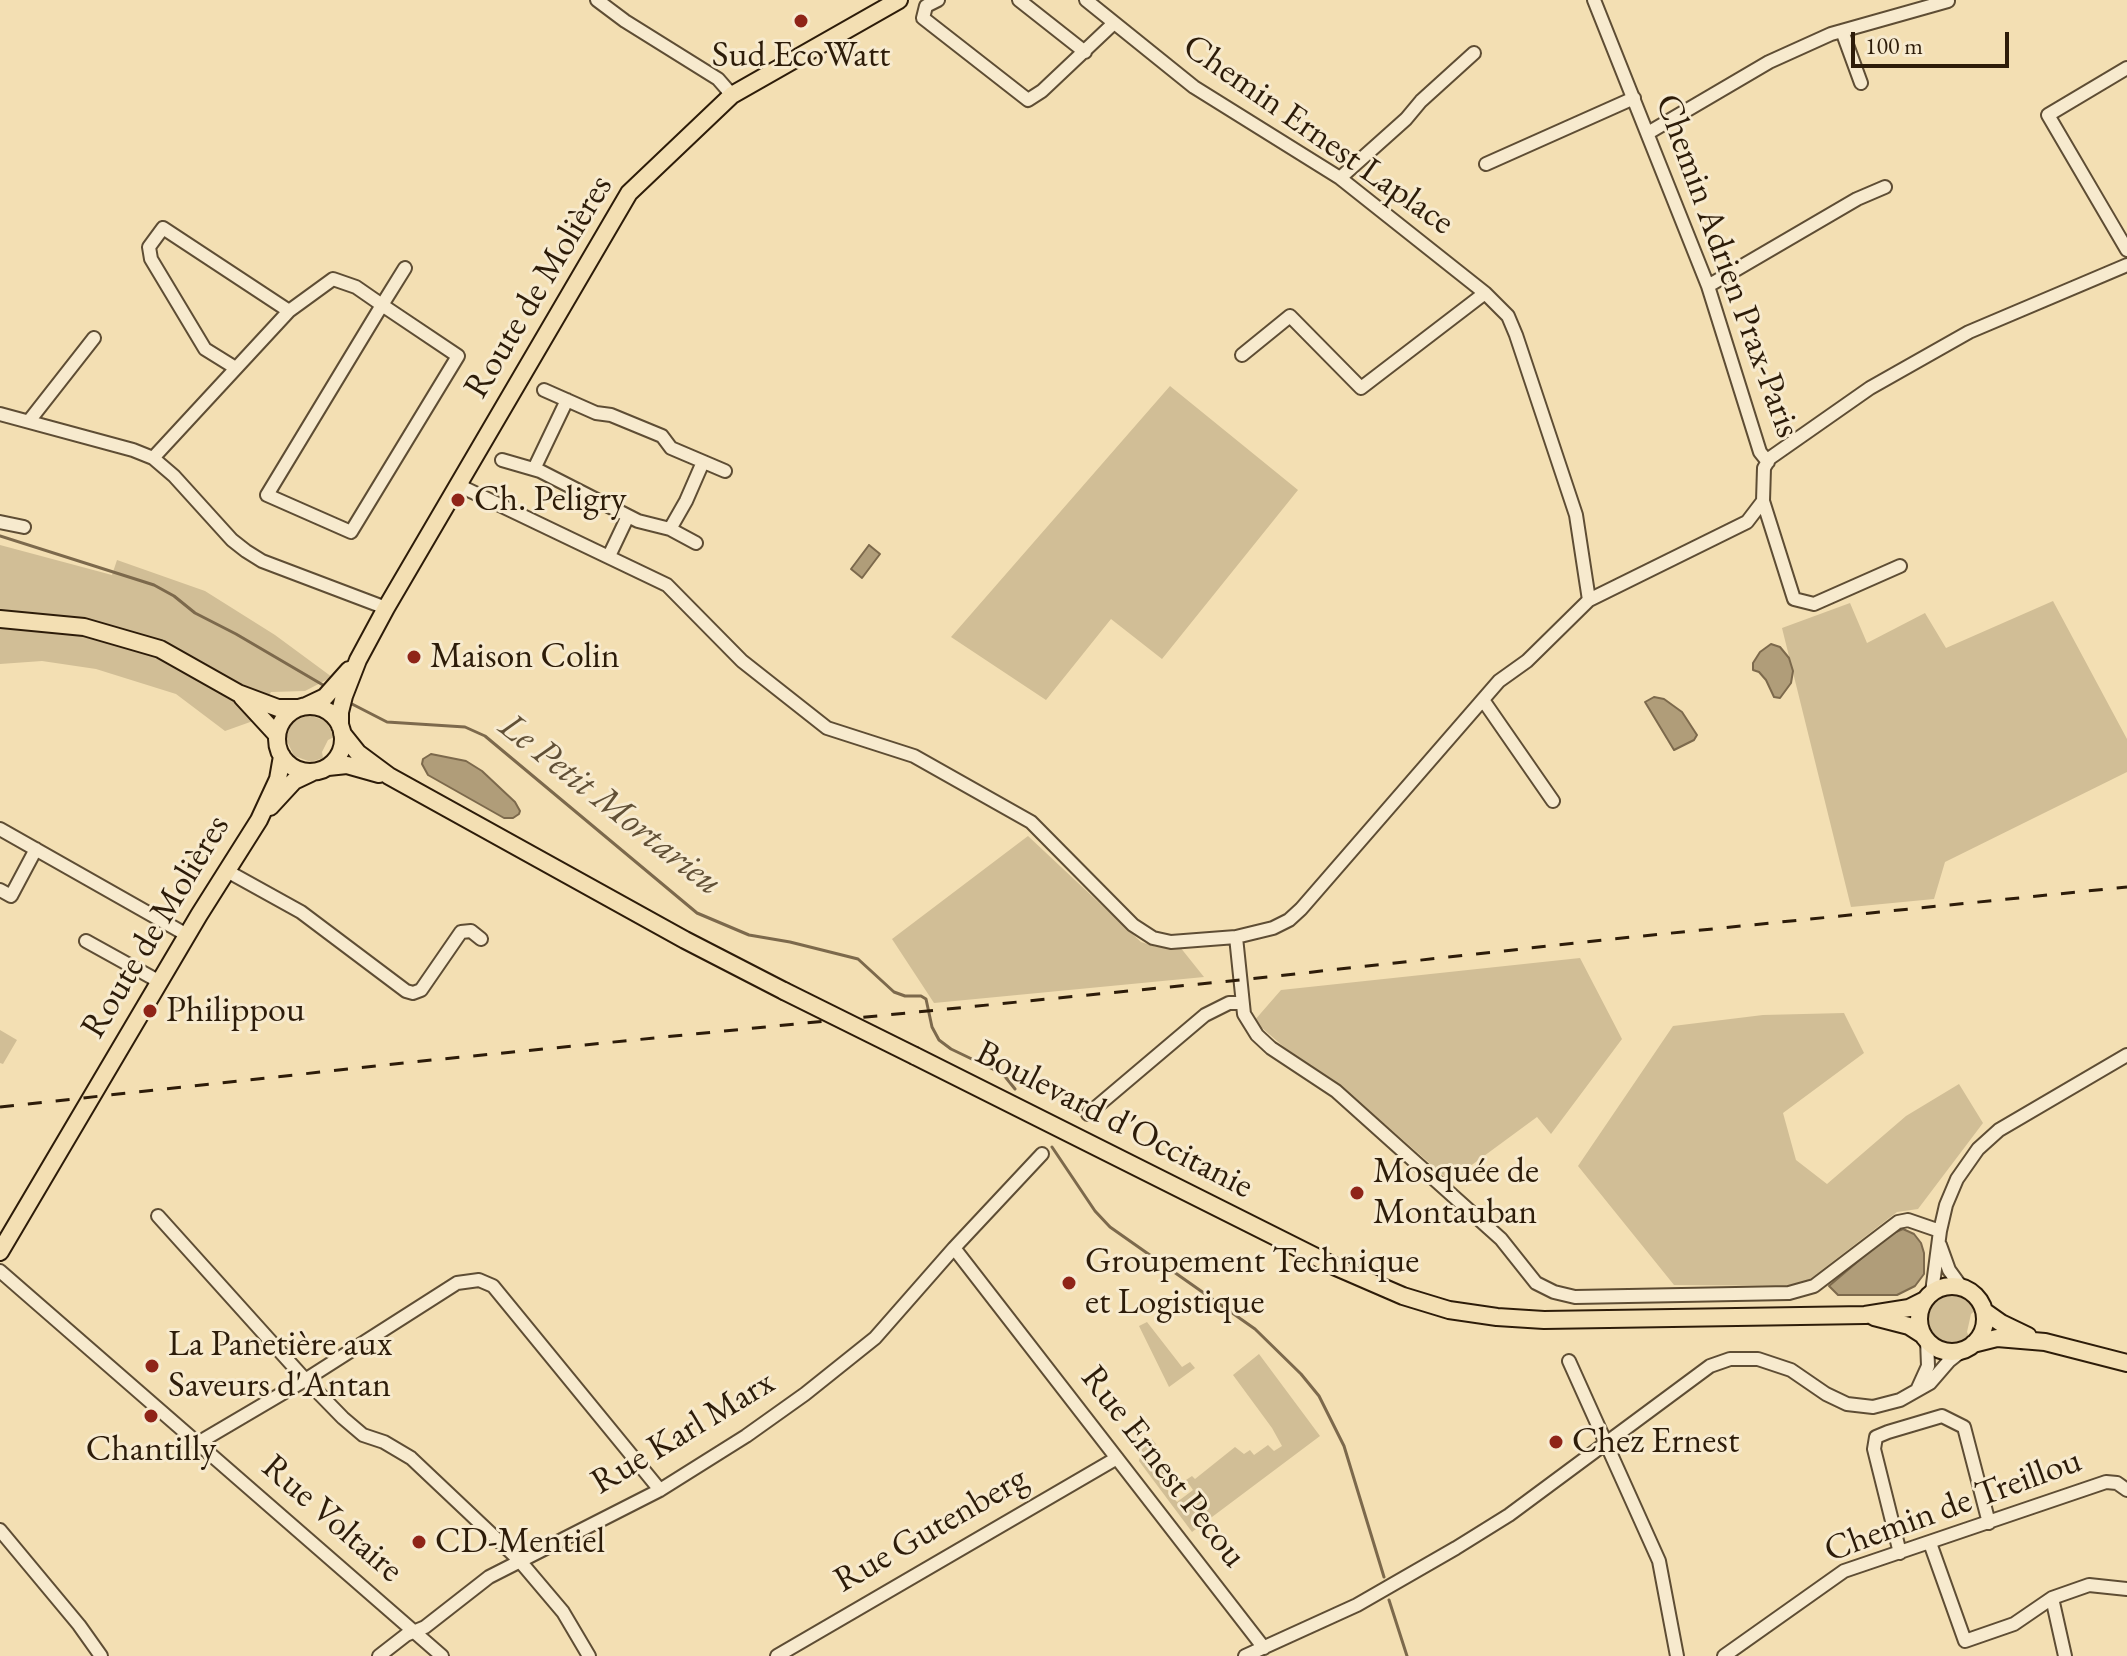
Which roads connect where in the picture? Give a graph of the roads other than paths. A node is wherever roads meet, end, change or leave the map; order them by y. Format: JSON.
{"nodes":[{"id":1,"x":597,"y":0,"type":"edge"},
{"id":2,"x":899,"y":0,"type":"edge"},
{"id":3,"x":938,"y":0,"type":"edge"},
{"id":4,"x":1019,"y":0,"type":"edge"},
{"id":5,"x":1086,"y":0,"type":"edge"},
{"id":6,"x":1594,"y":0,"type":"edge"},
{"id":7,"x":1948,"y":1,"type":"edge"},
{"id":8,"x":1114,"y":23,"type":"junction"},
{"id":9,"x":1842,"y":31,"type":"junction"},
{"id":10,"x":1085,"y":52,"type":"junction"},
{"id":11,"x":1474,"y":53,"type":"dead end"},
{"id":12,"x":2127,"y":68,"type":"edge"},
{"id":13,"x":1861,"y":83,"type":"dead end"},
{"id":14,"x":732,"y":95,"type":"junction"},
{"id":15,"x":1634,"y":98,"type":"junction"},
{"id":16,"x":1648,"y":133,"type":"junction"},
{"id":17,"x":1486,"y":164,"type":"dead end"},
{"id":18,"x":1340,"y":178,"type":"junction"},
{"id":19,"x":1885,"y":187,"type":"dead end"},
{"id":20,"x":2127,"y":250,"type":"edge"},
{"id":21,"x":2127,"y":265,"type":"edge"},
{"id":22,"x":405,"y":268,"type":"dead end"},
{"id":23,"x":1708,"y":286,"type":"junction"},
{"id":24,"x":1485,"y":293,"type":"junction"},
{"id":25,"x":382,"y":305,"type":"junction"},
{"id":26,"x":289,"y":311,"type":"junction"},
{"id":27,"x":94,"y":338,"type":"dead end"},
{"id":28,"x":1242,"y":355,"type":"dead end"},
{"id":29,"x":234,"y":367,"type":"junction"},
{"id":30,"x":544,"y":390,"type":"dead end"},
{"id":31,"x":567,"y":400,"type":"junction"},
{"id":32,"x":0,"y":414,"type":"edge"},
{"id":33,"x":29,"y":421,"type":"junction"},
{"id":34,"x":153,"y":458,"type":"junction"},
{"id":35,"x":502,"y":460,"type":"dead end"},
{"id":36,"x":703,"y":462,"type":"junction"},
{"id":37,"x":1768,"y":462,"type":"junction"},
{"id":38,"x":534,"y":469,"type":"junction"},
{"id":39,"x":725,"y":471,"type":"dead end"},
{"id":40,"x":458,"y":485,"type":"junction"},
{"id":41,"x":1763,"y":501,"type":"junction"},
{"id":42,"x":628,"y":516,"type":"junction"},
{"id":43,"x":0,"y":522,"type":"edge"},
{"id":44,"x":24,"y":527,"type":"dead end"},
{"id":45,"x":670,"y":529,"type":"junction"},
{"id":46,"x":696,"y":543,"type":"dead end"},
{"id":47,"x":609,"y":556,"type":"junction"},
{"id":48,"x":1900,"y":566,"type":"dead end"},
{"id":49,"x":1589,"y":600,"type":"junction"},
{"id":50,"x":386,"y":608,"type":"junction"},
{"id":51,"x":0,"y":619,"type":"edge"},
{"id":52,"x":358,"y":660,"type":"junction"},
{"id":53,"x":238,"y":693,"type":"junction"},
{"id":54,"x":1483,"y":700,"type":"junction"},
{"id":55,"x":302,"y":707,"type":"junction"},
{"id":56,"x":341,"y":730,"type":"junction"},
{"id":57,"x":277,"y":735,"type":"junction"},
{"id":58,"x":282,"y":756,"type":"junction"},
{"id":59,"x":320,"y":769,"type":"junction"},
{"id":60,"x":389,"y":776,"type":"junction"},
{"id":61,"x":1553,"y":801,"type":"dead end"},
{"id":62,"x":259,"y":820,"type":"junction"},
{"id":63,"x":0,"y":829,"type":"edge"},
{"id":64,"x":36,"y":849,"type":"junction"},
{"id":65,"x":227,"y":871,"type":"junction"},
{"id":66,"x":0,"y":890,"type":"edge"},
{"id":67,"x":187,"y":935,"type":"junction"},
{"id":68,"x":1236,"y":937,"type":"junction"},
{"id":69,"x":481,"y":939,"type":"dead end"},
{"id":70,"x":86,"y":941,"type":"dead end"},
{"id":71,"x":160,"y":982,"type":"junction"},
{"id":72,"x":1242,"y":1003,"type":"junction"},
{"id":73,"x":2127,"y":1055,"type":"edge"},
{"id":74,"x":1088,"y":1114,"type":"dead end"},
{"id":75,"x":1042,"y":1154,"type":"dead end"},
{"id":76,"x":158,"y":1216,"type":"dead end"},
{"id":77,"x":1939,"y":1234,"type":"junction"},
{"id":78,"x":954,"y":1248,"type":"junction"},
{"id":79,"x":0,"y":1252,"type":"edge"},
{"id":80,"x":0,"y":1271,"type":"edge"},
{"id":81,"x":1962,"y":1288,"type":"junction"},
{"id":82,"x":1928,"y":1296,"type":"junction"},
{"id":83,"x":1984,"y":1311,"type":"junction"},
{"id":84,"x":1865,"y":1315,"type":"junction"},
{"id":85,"x":1925,"y":1338,"type":"junction"},
{"id":86,"x":2045,"y":1342,"type":"junction"},
{"id":87,"x":1968,"y":1347,"type":"junction"},
{"id":88,"x":1569,"y":1361,"type":"dead end"},
{"id":89,"x":2127,"y":1363,"type":"edge"},
{"id":90,"x":305,"y":1380,"type":"junction"},
{"id":91,"x":1918,"y":1388,"type":"junction"},
{"id":92,"x":198,"y":1443,"type":"junction"},
{"id":93,"x":1605,"y":1445,"type":"junction"},
{"id":94,"x":1117,"y":1458,"type":"junction"},
{"id":95,"x":660,"y":1490,"type":"junction"},
{"id":96,"x":2127,"y":1490,"type":"edge"},
{"id":97,"x":1989,"y":1523,"type":"junction"},
{"id":98,"x":0,"y":1530,"type":"edge"},
{"id":99,"x":1930,"y":1543,"type":"junction"},
{"id":100,"x":1900,"y":1553,"type":"junction"},
{"id":101,"x":519,"y":1560,"type":"junction"},
{"id":102,"x":2127,"y":1589,"type":"edge"},
{"id":103,"x":2052,"y":1598,"type":"junction"},
{"id":104,"x":415,"y":1632,"type":"junction"},
{"id":105,"x":1965,"y":1641,"type":"junction"},
{"id":106,"x":1264,"y":1648,"type":"junction"},
{"id":107,"x":101,"y":1656,"type":"edge"},
{"id":108,"x":379,"y":1656,"type":"edge"},
{"id":109,"x":442,"y":1656,"type":"edge"},
{"id":110,"x":589,"y":1656,"type":"edge"},
{"id":111,"x":777,"y":1656,"type":"edge"},
{"id":112,"x":1245,"y":1656,"type":"edge"},
{"id":113,"x":1677,"y":1656,"type":"edge"},
{"id":114,"x":1724,"y":1656,"type":"edge"},
{"id":115,"x":1968,"y":1656,"type":"edge"},
{"id":116,"x":2065,"y":1656,"type":"edge"}],
"edges":[{"from":1,"to":14,"type":"street"},
{"from":2,"to":14,"type":"main road","name":"Route de Molières"},
{"from":3,"to":10,"type":"street"},
{"from":4,"to":10,"type":"street"},
{"from":5,"to":8,"type":"street","name":"Chemin Ernest Laplace"},
{"from":6,"to":15,"type":"street","name":"Chemin Adrien Prax-Paris"},
{"from":7,"to":9,"type":"street"},
{"from":8,"to":10,"type":"street"},
{"from":8,"to":18,"type":"street","name":"Chemin Ernest Laplace"},
{"from":9,"to":13,"type":"street"},
{"from":9,"to":16,"type":"street"},
{"from":11,"to":18,"type":"street"},
{"from":12,"to":20,"type":"street"},
{"from":14,"to":40,"type":"main road","name":"Route de Molières"},
{"from":15,"to":16,"type":"street","name":"Chemin Adrien Prax-Paris"},
{"from":15,"to":17,"type":"street"},
{"from":16,"to":23,"type":"street","name":"Chemin Adrien Prax-Paris"},
{"from":18,"to":24,"type":"street","name":"Chemin Ernest Laplace"},
{"from":19,"to":23,"type":"street"},
{"from":21,"to":37,"type":"street"},
{"from":22,"to":25,"type":"street"},
{"from":23,"to":37,"type":"street","name":"Chemin Adrien Prax-Paris"},
{"from":24,"to":28,"type":"street"},
{"from":24,"to":49,"type":"street","name":"Chemin Ernest Laplace"},
{"from":25,"to":25,"type":"street"},
{"from":25,"to":26,"type":"street"},
{"from":26,"to":29,"type":"street"},
{"from":26,"to":29,"type":"street"},
{"from":27,"to":33,"type":"street"},
{"from":29,"to":34,"type":"street"},
{"from":30,"to":31,"type":"street"},
{"from":31,"to":36,"type":"street"},
{"from":31,"to":38,"type":"street"},
{"from":32,"to":33,"type":"street"},
{"from":33,"to":34,"type":"street"},
{"from":34,"to":50,"type":"street"},
{"from":35,"to":38,"type":"street"},
{"from":36,"to":39,"type":"street"},
{"from":36,"to":45,"type":"street"},
{"from":37,"to":41,"type":"street","name":"Chemin Adrien Prax-Paris"},
{"from":38,"to":42,"type":"street"},
{"from":40,"to":47,"type":"street"},
{"from":40,"to":50,"type":"main road","name":"Route de Molières"},
{"from":41,"to":48,"type":"street"},
{"from":41,"to":49,"type":"street"},
{"from":42,"to":45,"type":"street"},
{"from":42,"to":47,"type":"street"},
{"from":43,"to":44,"type":"street"},
{"from":45,"to":46,"type":"street"},
{"from":47,"to":68,"type":"street"},
{"from":49,"to":54,"type":"street"},
{"from":50,"to":52,"type":"main road","name":"Route de Molières"},
{"from":51,"to":53,"type":"main road"},
{"from":52,"to":55,"type":"main road","name":"Route de Molières"},
{"from":52,"to":56,"type":"main road","name":"Route de Molières"},
{"from":53,"to":55,"type":"main road"},
{"from":53,"to":57,"type":"main road"},
{"from":54,"to":61,"type":"street"},
{"from":54,"to":68,"type":"street"},
{"from":55,"to":56,"type":"main road"},
{"from":55,"to":57,"type":"main road"},
{"from":56,"to":59,"type":"main road"},
{"from":56,"to":60,"type":"main road","name":"Boulevard d'Occitanie"},
{"from":57,"to":58,"type":"main road"},
{"from":58,"to":59,"type":"main road"},
{"from":58,"to":62,"type":"main road","name":"Route de Molières"},
{"from":59,"to":60,"type":"main road","name":"Boulevard d'Occitanie"},
{"from":59,"to":62,"type":"main road","name":"Route de Molières"},
{"from":60,"to":84,"type":"main road","name":"Boulevard d'Occitanie","bridge":true},
{"from":62,"to":65,"type":"main road","name":"Route de Molières"},
{"from":63,"to":64,"type":"street"},
{"from":64,"to":66,"type":"street"},
{"from":64,"to":67,"type":"street"},
{"from":65,"to":67,"type":"main road","name":"Route de Molières"},
{"from":65,"to":69,"type":"street"},
{"from":67,"to":71,"type":"main road","name":"Route de Molières"},
{"from":68,"to":72,"type":"street"},
{"from":70,"to":71,"type":"street"},
{"from":71,"to":79,"type":"main road","name":"Route de Molières"},
{"from":72,"to":74,"type":"street"},
{"from":72,"to":77,"type":"street"},
{"from":73,"to":77,"type":"street"},
{"from":75,"to":78,"type":"street","name":"Rue Karl Marx"},
{"from":76,"to":90,"type":"street"},
{"from":77,"to":81,"type":"street"},
{"from":77,"to":82,"type":"street"},
{"from":78,"to":94,"type":"street","name":"Rue Ernest Pecou"},
{"from":78,"to":95,"type":"street","name":"Rue Karl Marx"},
{"from":80,"to":92,"type":"street","name":"Rue Voltaire"},
{"from":81,"to":82,"type":"main road"},
{"from":81,"to":83,"type":"main road"},
{"from":82,"to":84,"type":"main road","name":"Boulevard d'Occitanie"},
{"from":82,"to":85,"type":"main road"},
{"from":83,"to":86,"type":"main road"},
{"from":83,"to":87,"type":"main road"},
{"from":84,"to":85,"type":"main road","name":"Boulevard d'Occitanie"},
{"from":85,"to":87,"type":"main road"},
{"from":85,"to":91,"type":"street"},
{"from":86,"to":87,"type":"main road"},
{"from":86,"to":89,"type":"main road"},
{"from":87,"to":91,"type":"street"},
{"from":88,"to":93,"type":"street"},
{"from":90,"to":92,"type":"street"},
{"from":90,"to":95,"type":"street"},
{"from":90,"to":101,"type":"street"},
{"from":91,"to":93,"type":"street"},
{"from":92,"to":104,"type":"street","name":"Rue Voltaire"},
{"from":93,"to":106,"type":"street"},
{"from":93,"to":113,"type":"street"},
{"from":94,"to":106,"type":"street","name":"Rue Ernest Pecou"},
{"from":94,"to":111,"type":"street","name":"Rue Gutenberg"},
{"from":95,"to":101,"type":"street","name":"Rue Karl Marx"},
{"from":96,"to":97,"type":"street","name":"Chemin de Treillou"},
{"from":97,"to":99,"type":"street","name":"Chemin de Treillou"},
{"from":97,"to":100,"type":"street"},
{"from":98,"to":107,"type":"street"},
{"from":99,"to":100,"type":"street","name":"Chemin de Treillou"},
{"from":99,"to":105,"type":"street"},
{"from":100,"to":114,"type":"street","name":"Chemin de Treillou"},
{"from":101,"to":104,"type":"street","name":"Rue Karl Marx"},
{"from":101,"to":110,"type":"street"},
{"from":102,"to":103,"type":"street"},
{"from":103,"to":105,"type":"street"},
{"from":103,"to":116,"type":"street"},
{"from":104,"to":108,"type":"street","name":"Rue Karl Marx"},
{"from":104,"to":109,"type":"street","name":"Rue Voltaire"},
{"from":105,"to":115,"type":"street"},
{"from":106,"to":112,"type":"street"}]}
